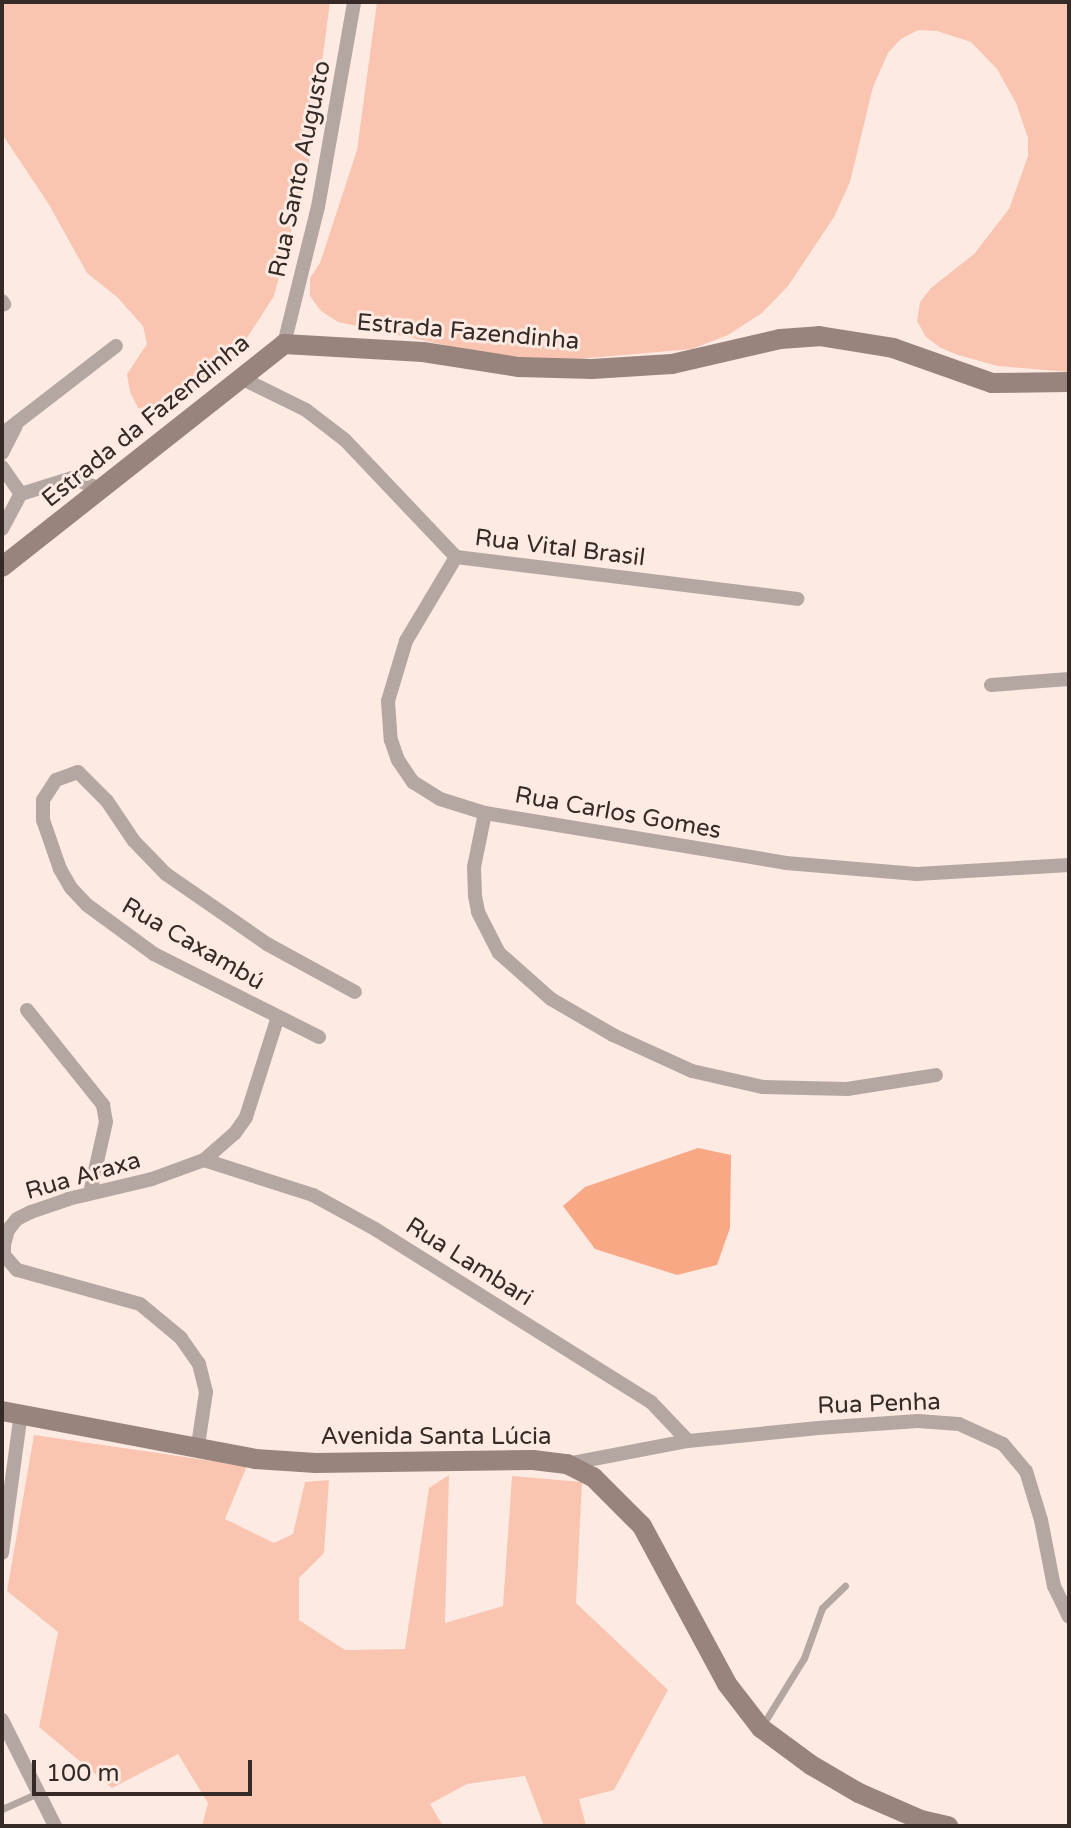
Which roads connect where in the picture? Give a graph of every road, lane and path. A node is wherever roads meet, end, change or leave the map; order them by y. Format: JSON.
{"nodes":[{"id":1,"x":354,"y":2,"type":"edge"},
{"id":2,"x":284,"y":344,"type":"junction"},
{"id":3,"x":116,"y":346,"type":"dead end"},
{"id":4,"x":241,"y":378,"type":"junction"},
{"id":5,"x":1069,"y":382,"type":"edge"},
{"id":6,"x":16,"y":426,"type":"junction"},
{"id":7,"x":2,"y":434,"type":"edge"},
{"id":8,"x":2,"y":452,"type":"edge"},
{"id":9,"x":2,"y":467,"type":"edge"},
{"id":10,"x":12,"y":487,"type":"edge"},
{"id":11,"x":100,"y":489,"type":"junction"},
{"id":12,"x":2,"y":529,"type":"edge"},
{"id":13,"x":456,"y":557,"type":"junction"},
{"id":14,"x":2,"y":567,"type":"edge"},
{"id":15,"x":797,"y":599,"type":"dead end"},
{"id":16,"x":1069,"y":679,"type":"edge"},
{"id":17,"x":991,"y":685,"type":"dead end"},
{"id":18,"x":485,"y":813,"type":"junction"},
{"id":19,"x":1069,"y":865,"type":"edge"},
{"id":20,"x":355,"y":992,"type":"dead end"},
{"id":21,"x":27,"y":1010,"type":"dead end"},
{"id":22,"x":278,"y":1017,"type":"junction"},
{"id":23,"x":319,"y":1037,"type":"dead end"},
{"id":24,"x":936,"y":1075,"type":"dead end"},
{"id":25,"x":204,"y":1160,"type":"junction"},
{"id":26,"x":90,"y":1193,"type":"junction"},
{"id":27,"x":12,"y":1412,"type":"edge"},
{"id":28,"x":688,"y":1441,"type":"junction"},
{"id":29,"x":198,"y":1445,"type":"junction"},
{"id":30,"x":567,"y":1464,"type":"junction"},
{"id":31,"x":2,"y":1553,"type":"edge"},
{"id":32,"x":845,"y":1586,"type":"dead end"},
{"id":33,"x":1069,"y":1617,"type":"edge"},
{"id":34,"x":2,"y":1720,"type":"edge"},
{"id":35,"x":761,"y":1728,"type":"junction"},
{"id":36,"x":38,"y":1793,"type":"junction"},
{"id":37,"x":2,"y":1809,"type":"edge"},
{"id":38,"x":55,"y":1826,"type":"edge"},
{"id":39,"x":948,"y":1826,"type":"edge"}],
"edges":[{"from":1,"to":2,"type":"street","name":"Rua Santo Augusto"},
{"from":2,"to":4,"type":"street","name":"Estrada da Fazendinha"},
{"from":2,"to":5,"type":"street","name":"Estrada Fazendinha"},
{"from":3,"to":6,"type":"street"},
{"from":4,"to":11,"type":"street","name":"Estrada da Fazendinha"},
{"from":4,"to":13,"type":"street","name":"Rua Vital Brasil"},
{"from":6,"to":7,"type":"street"},
{"from":6,"to":8,"type":"street"},
{"from":8,"to":9,"type":"street"},
{"from":9,"to":10,"type":"street"},
{"from":10,"to":11,"type":"street"},
{"from":10,"to":12,"type":"street"},
{"from":11,"to":14,"type":"street","name":"Estrada da Fazendinha"},
{"from":13,"to":15,"type":"street","name":"Rua Vital Brasil"},
{"from":13,"to":18,"type":"street","name":"Rua Carlos Gomes"},
{"from":16,"to":17,"type":"street"},
{"from":18,"to":19,"type":"street","name":"Rua Carlos Gomes"},
{"from":18,"to":24,"type":"street"},
{"from":20,"to":22,"type":"street","name":"Rua Caxambú"},
{"from":21,"to":26,"type":"street"},
{"from":22,"to":23,"type":"street","name":"Rua Caxambú"},
{"from":22,"to":25,"type":"street","name":"Rua Araxa"},
{"from":25,"to":26,"type":"street","name":"Rua Araxa"},
{"from":25,"to":28,"type":"street","name":"Rua Lambari"},
{"from":26,"to":29,"type":"street","name":"Rua Araxa"},
{"from":27,"to":29,"type":"street","name":"Avenida Santa Lúcia"},
{"from":27,"to":31,"type":"street"},
{"from":28,"to":30,"type":"street","name":"Rua Penha"},
{"from":28,"to":33,"type":"street","name":"Rua Penha"},
{"from":29,"to":30,"type":"street","name":"Avenida Santa Lúcia"},
{"from":30,"to":35,"type":"street","name":"Avenida Santa Lúcia"},
{"from":32,"to":35,"type":"lane"},
{"from":34,"to":36,"type":"street"},
{"from":35,"to":39,"type":"street","name":"Avenida Santa Lúcia"},
{"from":36,"to":37,"type":"lane"},
{"from":36,"to":38,"type":"street"}]}
